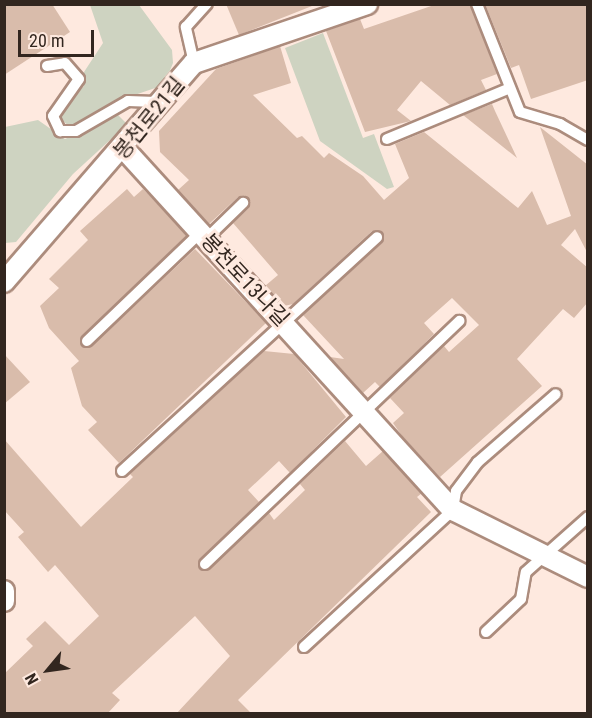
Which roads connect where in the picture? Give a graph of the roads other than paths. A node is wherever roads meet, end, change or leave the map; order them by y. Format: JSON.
{"nodes":[{"id":1,"x":207,"y":4,"type":"edge"},
{"id":2,"x":367,"y":4,"type":"edge"},
{"id":3,"x":477,"y":4,"type":"edge"},
{"id":4,"x":195,"y":63,"type":"junction"},
{"id":5,"x":47,"y":66,"type":"dead end"},
{"id":6,"x":510,"y":88,"type":"junction"},
{"id":7,"x":164,"y":102,"type":"junction"},
{"id":8,"x":387,"y":139,"type":"dead end"},
{"id":9,"x":588,"y":140,"type":"edge"},
{"id":10,"x":124,"y":150,"type":"junction"},
{"id":11,"x":243,"y":203,"type":"dead end"},
{"id":12,"x":203,"y":236,"type":"junction"},
{"id":13,"x":376,"y":237,"type":"dead end"},
{"id":14,"x":4,"y":282,"type":"edge"},
{"id":15,"x":283,"y":320,"type":"junction"},
{"id":16,"x":459,"y":321,"type":"dead end"},
{"id":17,"x":87,"y":340,"type":"dead end"},
{"id":18,"x":556,"y":394,"type":"dead end"},
{"id":19,"x":363,"y":411,"type":"junction"},
{"id":20,"x":122,"y":471,"type":"dead end"},
{"id":21,"x":453,"y":510,"type":"junction"},
{"id":22,"x":588,"y":517,"type":"edge"},
{"id":23,"x":545,"y":556,"type":"junction"},
{"id":24,"x":205,"y":564,"type":"dead end"},
{"id":25,"x":588,"y":577,"type":"edge"},
{"id":26,"x":4,"y":591,"type":"edge"},
{"id":27,"x":4,"y":601,"type":"edge"},
{"id":28,"x":486,"y":632,"type":"dead end"},
{"id":29,"x":304,"y":647,"type":"dead end"}],
"edges":[{"from":1,"to":4,"type":"lane"},
{"from":2,"to":4,"type":"street","name":"봉천로21길"},
{"from":3,"to":6,"type":"lane"},
{"from":4,"to":7,"type":"street","name":"봉천로21길"},
{"from":5,"to":7,"type":"lane"},
{"from":6,"to":8,"type":"lane"},
{"from":6,"to":9,"type":"lane"},
{"from":7,"to":10,"type":"street","name":"봉천로21길"},
{"from":10,"to":12,"type":"street","name":"봉천로13나길"},
{"from":10,"to":14,"type":"street","name":"봉천로21길"},
{"from":11,"to":12,"type":"lane"},
{"from":12,"to":15,"type":"street","name":"봉천로13나길"},
{"from":12,"to":17,"type":"lane"},
{"from":13,"to":15,"type":"lane"},
{"from":15,"to":19,"type":"street","name":"봉천로13나길"},
{"from":15,"to":20,"type":"lane"},
{"from":16,"to":19,"type":"lane"},
{"from":18,"to":21,"type":"lane"},
{"from":19,"to":21,"type":"street","name":"봉천로13나길"},
{"from":19,"to":24,"type":"lane"},
{"from":21,"to":23,"type":"street","name":"봉천로13나길"},
{"from":21,"to":29,"type":"lane"},
{"from":22,"to":23,"type":"lane"},
{"from":23,"to":25,"type":"street","name":"봉천로13나길"},
{"from":23,"to":28,"type":"lane"},
{"from":26,"to":27,"type":"street"}]}
